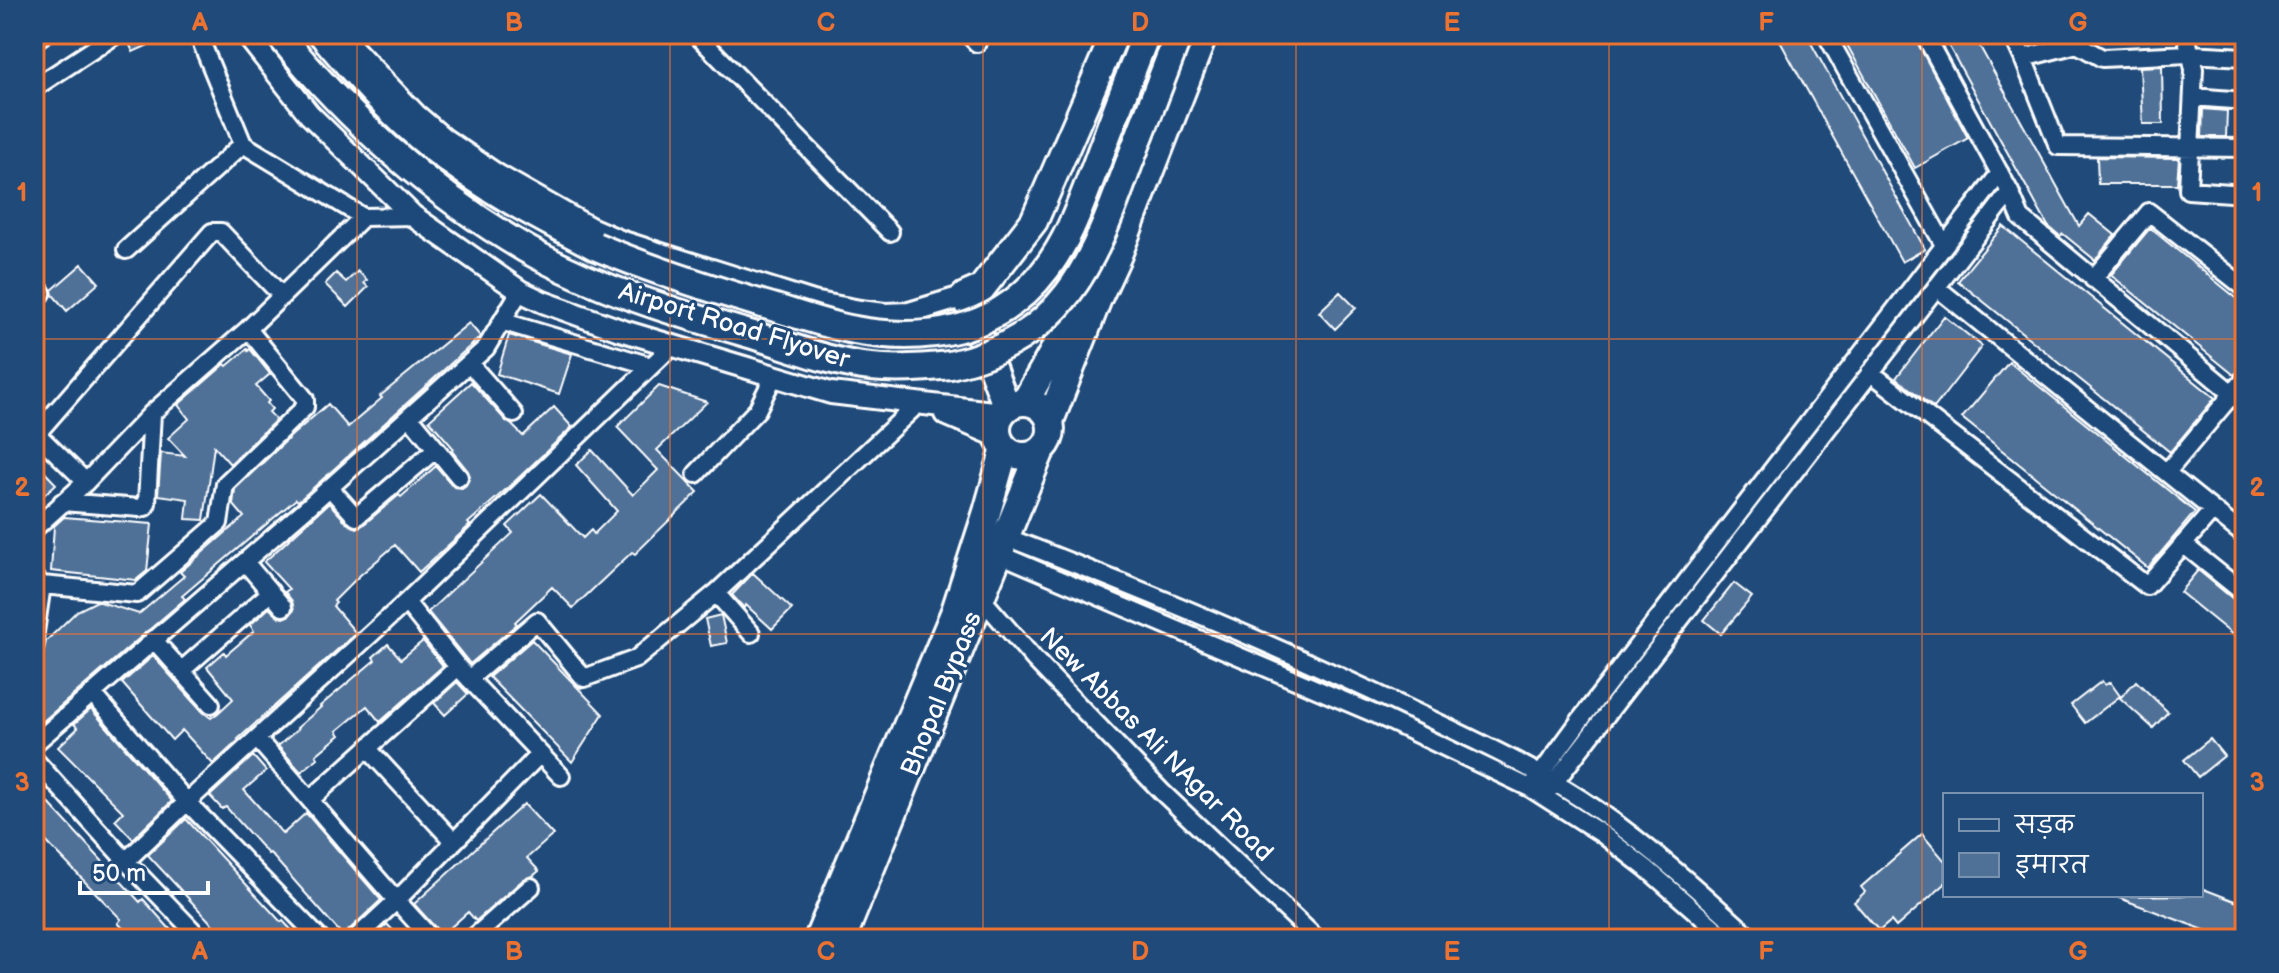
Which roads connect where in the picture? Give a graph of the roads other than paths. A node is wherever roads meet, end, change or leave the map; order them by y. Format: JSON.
{"nodes":[{"id":1,"x":44,"y":34,"type":"edge"},
{"id":2,"x":117,"y":34,"type":"edge"},
{"id":3,"x":198,"y":34,"type":"edge"},
{"id":4,"x":246,"y":34,"type":"edge"},
{"id":5,"x":696,"y":34,"type":"edge"},
{"id":6,"x":1115,"y":34,"type":"edge"},
{"id":7,"x":1146,"y":34,"type":"edge"},
{"id":8,"x":1179,"y":34,"type":"edge"},
{"id":9,"x":1204,"y":34,"type":"edge"},
{"id":10,"x":1826,"y":34,"type":"edge"},
{"id":11,"x":1924,"y":34,"type":"edge"},
{"id":12,"x":2012,"y":34,"type":"edge"},
{"id":13,"x":2186,"y":34,"type":"edge"},
{"id":14,"x":338,"y":35,"type":"edge"},
{"id":15,"x":34,"y":41,"type":"edge"},
{"id":16,"x":286,"y":42,"type":"edge"},
{"id":17,"x":2189,"y":54,"type":"junction"},
{"id":18,"x":2245,"y":57,"type":"edge"},
{"id":19,"x":2023,"y":58,"type":"junction"},
{"id":20,"x":34,"y":88,"type":"edge"},
{"id":21,"x":2193,"y":97,"type":"junction"},
{"id":22,"x":2245,"y":101,"type":"edge"},
{"id":23,"x":243,"y":144,"type":"junction"},
{"id":24,"x":2190,"y":146,"type":"junction"},
{"id":25,"x":2245,"y":148,"type":"edge"},
{"id":26,"x":2000,"y":173,"type":"junction"},
{"id":27,"x":2010,"y":192,"type":"junction"},
{"id":28,"x":2245,"y":194,"type":"edge"},
{"id":29,"x":413,"y":216,"type":"junction"},
{"id":30,"x":363,"y":217,"type":"junction"},
{"id":31,"x":890,"y":232,"type":"dead end"},
{"id":32,"x":1944,"y":245,"type":"junction"},
{"id":33,"x":126,"y":250,"type":"dead end"},
{"id":34,"x":2093,"y":279,"type":"junction"},
{"id":35,"x":1936,"y":287,"type":"junction"},
{"id":36,"x":2245,"y":288,"type":"edge"},
{"id":37,"x":520,"y":291,"type":"junction"},
{"id":38,"x":973,"y":292,"type":"junction"},
{"id":39,"x":282,"y":296,"type":"junction"},
{"id":40,"x":1099,"y":296,"type":"junction"},
{"id":41,"x":504,"y":322,"type":"junction"},
{"id":42,"x":248,"y":329,"type":"junction"},
{"id":43,"x":672,"y":346,"type":"junction"},
{"id":44,"x":470,"y":364,"type":"junction"},
{"id":45,"x":651,"y":366,"type":"junction"},
{"id":46,"x":1870,"y":372,"type":"junction"},
{"id":47,"x":774,"y":376,"type":"junction"},
{"id":48,"x":2245,"y":379,"type":"edge"},
{"id":49,"x":2239,"y":399,"type":"edge"},
{"id":50,"x":919,"y":403,"type":"junction"},
{"id":51,"x":152,"y":413,"type":"junction"},
{"id":52,"x":514,"y":414,"type":"dead end"},
{"id":53,"x":410,"y":417,"type":"junction"},
{"id":54,"x":1008,"y":418,"type":"junction"},
{"id":55,"x":1050,"y":421,"type":"junction"},
{"id":56,"x":436,"y":449,"type":"junction"},
{"id":57,"x":1041,"y":450,"type":"junction"},
{"id":58,"x":2167,"y":472,"type":"junction"},
{"id":59,"x":696,"y":474,"type":"dead end"},
{"id":60,"x":459,"y":477,"type":"dead end"},
{"id":61,"x":86,"y":482,"type":"junction"},
{"id":62,"x":330,"y":488,"type":"junction"},
{"id":63,"x":62,"y":502,"type":"junction"},
{"id":64,"x":2213,"y":510,"type":"junction"},
{"id":65,"x":34,"y":529,"type":"edge"},
{"id":66,"x":2245,"y":536,"type":"edge"},
{"id":67,"x":2183,"y":544,"type":"junction"},
{"id":68,"x":1002,"y":546,"type":"junction"},
{"id":69,"x":245,"y":562,"type":"junction"},
{"id":70,"x":38,"y":581,"type":"edge"},
{"id":71,"x":973,"y":589,"type":"junction"},
{"id":72,"x":271,"y":592,"type":"junction"},
{"id":73,"x":716,"y":593,"type":"junction"},
{"id":74,"x":2245,"y":594,"type":"edge"},
{"id":75,"x":406,"y":602,"type":"junction"},
{"id":76,"x":283,"y":607,"type":"dead end"},
{"id":77,"x":751,"y":633,"type":"dead end"},
{"id":78,"x":34,"y":639,"type":"edge"},
{"id":79,"x":153,"y":639,"type":"junction"},
{"id":80,"x":182,"y":670,"type":"junction"},
{"id":81,"x":464,"y":673,"type":"junction"},
{"id":82,"x":93,"y":694,"type":"junction"},
{"id":83,"x":211,"y":704,"type":"dead end"},
{"id":84,"x":257,"y":739,"type":"junction"},
{"id":85,"x":34,"y":744,"type":"edge"},
{"id":86,"x":368,"y":749,"type":"junction"},
{"id":87,"x":540,"y":754,"type":"junction"},
{"id":88,"x":34,"y":759,"type":"edge"},
{"id":89,"x":561,"y":776,"type":"dead end"},
{"id":90,"x":1542,"y":786,"type":"junction"},
{"id":91,"x":311,"y":799,"type":"junction"},
{"id":92,"x":187,"y":802,"type":"junction"},
{"id":93,"x":454,"y":842,"type":"junction"},
{"id":94,"x":126,"y":861,"type":"junction"},
{"id":95,"x":531,"y":887,"type":"dead end"},
{"id":96,"x":396,"y":901,"type":"junction"},
{"id":97,"x":201,"y":939,"type":"edge"},
{"id":98,"x":320,"y":939,"type":"edge"},
{"id":99,"x":355,"y":939,"type":"edge"},
{"id":100,"x":432,"y":939,"type":"edge"},
{"id":101,"x":472,"y":939,"type":"edge"},
{"id":102,"x":818,"y":939,"type":"edge"},
{"id":103,"x":842,"y":939,"type":"edge"},
{"id":104,"x":1317,"y":939,"type":"edge"},
{"id":105,"x":1727,"y":939,"type":"edge"},
{"id":106,"x":1752,"y":939,"type":"edge"}],
"edges":[{"from":1,"to":15,"type":"street"},
{"from":2,"to":20,"type":"street"},
{"from":3,"to":23,"type":"street"},
{"from":4,"to":29,"type":"street"},
{"from":5,"to":31,"type":"street"},
{"from":6,"to":38,"type":"main road"},
{"from":7,"to":14,"type":"main road","name":"Airport Road Flyover","bridge":true},
{"from":8,"to":16,"type":"main road","name":"Airport Road Flyover","bridge":true},
{"from":9,"to":40,"type":"main road"},
{"from":10,"to":32,"type":"street"},
{"from":11,"to":26,"type":"street"},
{"from":12,"to":19,"type":"street"},
{"from":13,"to":17,"type":"street"},
{"from":14,"to":38,"type":"street"},
{"from":17,"to":18,"type":"street"},
{"from":17,"to":19,"type":"street"},
{"from":17,"to":21,"type":"street"},
{"from":19,"to":24,"type":"street"},
{"from":21,"to":22,"type":"street"},
{"from":21,"to":24,"type":"street"},
{"from":23,"to":30,"type":"street"},
{"from":23,"to":33,"type":"street"},
{"from":24,"to":25,"type":"street"},
{"from":24,"to":28,"type":"street"},
{"from":26,"to":27,"type":"street"},
{"from":26,"to":32,"type":"street"},
{"from":27,"to":34,"type":"street"},
{"from":27,"to":35,"type":"street"},
{"from":29,"to":30,"type":"street"},
{"from":29,"to":37,"type":"street"},
{"from":30,"to":39,"type":"street"},
{"from":32,"to":90,"type":"street"},
{"from":34,"to":36,"type":"street"},
{"from":34,"to":49,"type":"street"},
{"from":35,"to":46,"type":"street"},
{"from":35,"to":58,"type":"street"},
{"from":37,"to":41,"type":"street"},
{"from":37,"to":43,"type":"street"},
{"from":38,"to":54,"type":"main road"},
{"from":39,"to":42,"type":"street"},
{"from":39,"to":61,"type":"street"},
{"from":40,"to":54,"type":"main road","name":"Bhopal Bypass"},
{"from":40,"to":55,"type":"main road"},
{"from":41,"to":44,"type":"street"},
{"from":41,"to":45,"type":"street"},
{"from":42,"to":51,"type":"street"},
{"from":42,"to":70,"type":"street"},
{"from":43,"to":45,"type":"street"},
{"from":43,"to":47,"type":"street"},
{"from":44,"to":52,"type":"street"},
{"from":44,"to":53,"type":"street"},
{"from":45,"to":75,"type":"street"},
{"from":46,"to":67,"type":"street"},
{"from":46,"to":90,"type":"street"},
{"from":47,"to":50,"type":"street"},
{"from":47,"to":59,"type":"street"},
{"from":48,"to":49,"type":"street"},
{"from":49,"to":58,"type":"street"},
{"from":50,"to":54,"type":"street"},
{"from":50,"to":73,"type":"street"},
{"from":51,"to":61,"type":"street"},
{"from":51,"to":63,"type":"street"},
{"from":53,"to":56,"type":"street"},
{"from":53,"to":62,"type":"street"},
{"from":54,"to":55,"type":"main road"},
{"from":54,"to":57,"type":"main road"},
{"from":54,"to":71,"type":"main road","name":"Bhopal Bypass"},
{"from":55,"to":57,"type":"main road"},
{"from":56,"to":60,"type":"street"},
{"from":56,"to":62,"type":"street"},
{"from":57,"to":68,"type":"main road","name":"Bhopal Bypass"},
{"from":58,"to":64,"type":"street"},
{"from":61,"to":63,"type":"street"},
{"from":62,"to":69,"type":"street"},
{"from":63,"to":65,"type":"street"},
{"from":64,"to":66,"type":"street"},
{"from":64,"to":67,"type":"street"},
{"from":67,"to":74,"type":"street"},
{"from":68,"to":71,"type":"main road","name":"Bhopal Bypass"},
{"from":68,"to":90,"type":"street"},
{"from":68,"to":90,"type":"street"},
{"from":69,"to":72,"type":"street"},
{"from":69,"to":79,"type":"street"},
{"from":70,"to":78,"type":"street"},
{"from":71,"to":102,"type":"main road","name":"Bhopal Bypass"},
{"from":71,"to":103,"type":"main road","name":"Bhopal Bypass"},
{"from":71,"to":104,"type":"street","name":"New Abbas Ali NAgar Road"},
{"from":72,"to":76,"type":"street"},
{"from":72,"to":80,"type":"street"},
{"from":73,"to":77,"type":"street"},
{"from":73,"to":81,"type":"street"},
{"from":75,"to":81,"type":"street"},
{"from":75,"to":84,"type":"street"},
{"from":79,"to":80,"type":"street"},
{"from":79,"to":82,"type":"street"},
{"from":80,"to":83,"type":"street"},
{"from":81,"to":86,"type":"street"},
{"from":81,"to":87,"type":"street"},
{"from":82,"to":85,"type":"street"},
{"from":82,"to":92,"type":"street"},
{"from":84,"to":91,"type":"street"},
{"from":84,"to":92,"type":"street"},
{"from":86,"to":91,"type":"street"},
{"from":86,"to":93,"type":"street"},
{"from":87,"to":89,"type":"street"},
{"from":87,"to":93,"type":"street"},
{"from":88,"to":94,"type":"street"},
{"from":90,"to":105,"type":"street"},
{"from":90,"to":106,"type":"street"},
{"from":91,"to":96,"type":"street"},
{"from":92,"to":94,"type":"street"},
{"from":92,"to":98,"type":"street"},
{"from":93,"to":96,"type":"street"},
{"from":94,"to":97,"type":"street"},
{"from":95,"to":101,"type":"street"},
{"from":96,"to":99,"type":"street"},
{"from":96,"to":100,"type":"street"}]}
